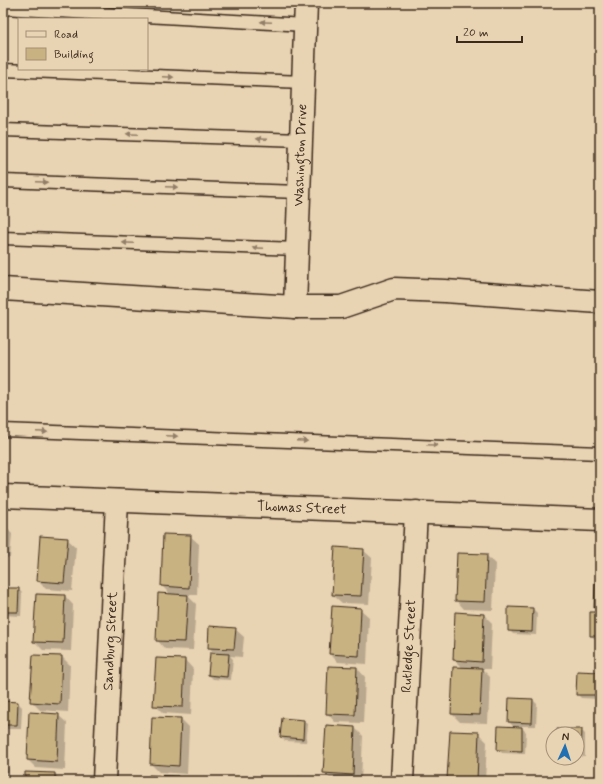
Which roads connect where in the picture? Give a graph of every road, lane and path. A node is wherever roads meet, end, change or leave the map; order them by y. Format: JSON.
{"nodes":[{"id":1,"x":306,"y":3,"type":"edge"},
{"id":2,"x":3,"y":8,"type":"edge"},
{"id":3,"x":305,"y":25,"type":"junction"},
{"id":4,"x":3,"y":70,"type":"edge"},
{"id":5,"x":303,"y":82,"type":"junction"},
{"id":6,"x":3,"y":130,"type":"edge"},
{"id":7,"x":301,"y":140,"type":"junction"},
{"id":8,"x":3,"y":181,"type":"edge"},
{"id":9,"x":299,"y":192,"type":"junction"},
{"id":10,"x":3,"y":238,"type":"edge"},
{"id":11,"x":297,"y":249,"type":"junction"},
{"id":12,"x":3,"y":288,"type":"edge"},
{"id":13,"x":600,"y":302,"type":"edge"},
{"id":14,"x":295,"y":307,"type":"junction"},
{"id":15,"x":3,"y":430,"type":"edge"},
{"id":16,"x":600,"y":453,"type":"edge"},
{"id":17,"x":3,"y":496,"type":"edge"},
{"id":18,"x":117,"y":501,"type":"junction"},
{"id":19,"x":416,"y":512,"type":"junction"},
{"id":20,"x":600,"y":520,"type":"edge"},
{"id":21,"x":104,"y":781,"type":"edge"},
{"id":22,"x":402,"y":781,"type":"edge"}],
"edges":[{"from":1,"to":3,"type":"street","name":"Washington Drive"},
{"from":3,"to":2,"type":"lane","one_way":true},
{"from":3,"to":5,"type":"street","name":"Washington Drive"},
{"from":4,"to":5,"type":"lane","one_way":true},
{"from":5,"to":7,"type":"street","name":"Washington Drive"},
{"from":7,"to":6,"type":"lane","one_way":true},
{"from":7,"to":9,"type":"street","name":"Washington Drive"},
{"from":8,"to":9,"type":"lane","one_way":true},
{"from":9,"to":11,"type":"street","name":"Washington Drive"},
{"from":11,"to":10,"type":"lane","one_way":true},
{"from":11,"to":14,"type":"street","name":"Washington Drive"},
{"from":12,"to":14,"type":"street"},
{"from":13,"to":14,"type":"street"},
{"from":15,"to":16,"type":"lane","one_way":true},
{"from":17,"to":18,"type":"street","name":"Thomas Street"},
{"from":18,"to":19,"type":"street","name":"Thomas Street"},
{"from":18,"to":21,"type":"street","name":"Sandburg Street"},
{"from":19,"to":20,"type":"street","name":"Thomas Street"},
{"from":19,"to":22,"type":"street","name":"Rutledge Street"}]}
